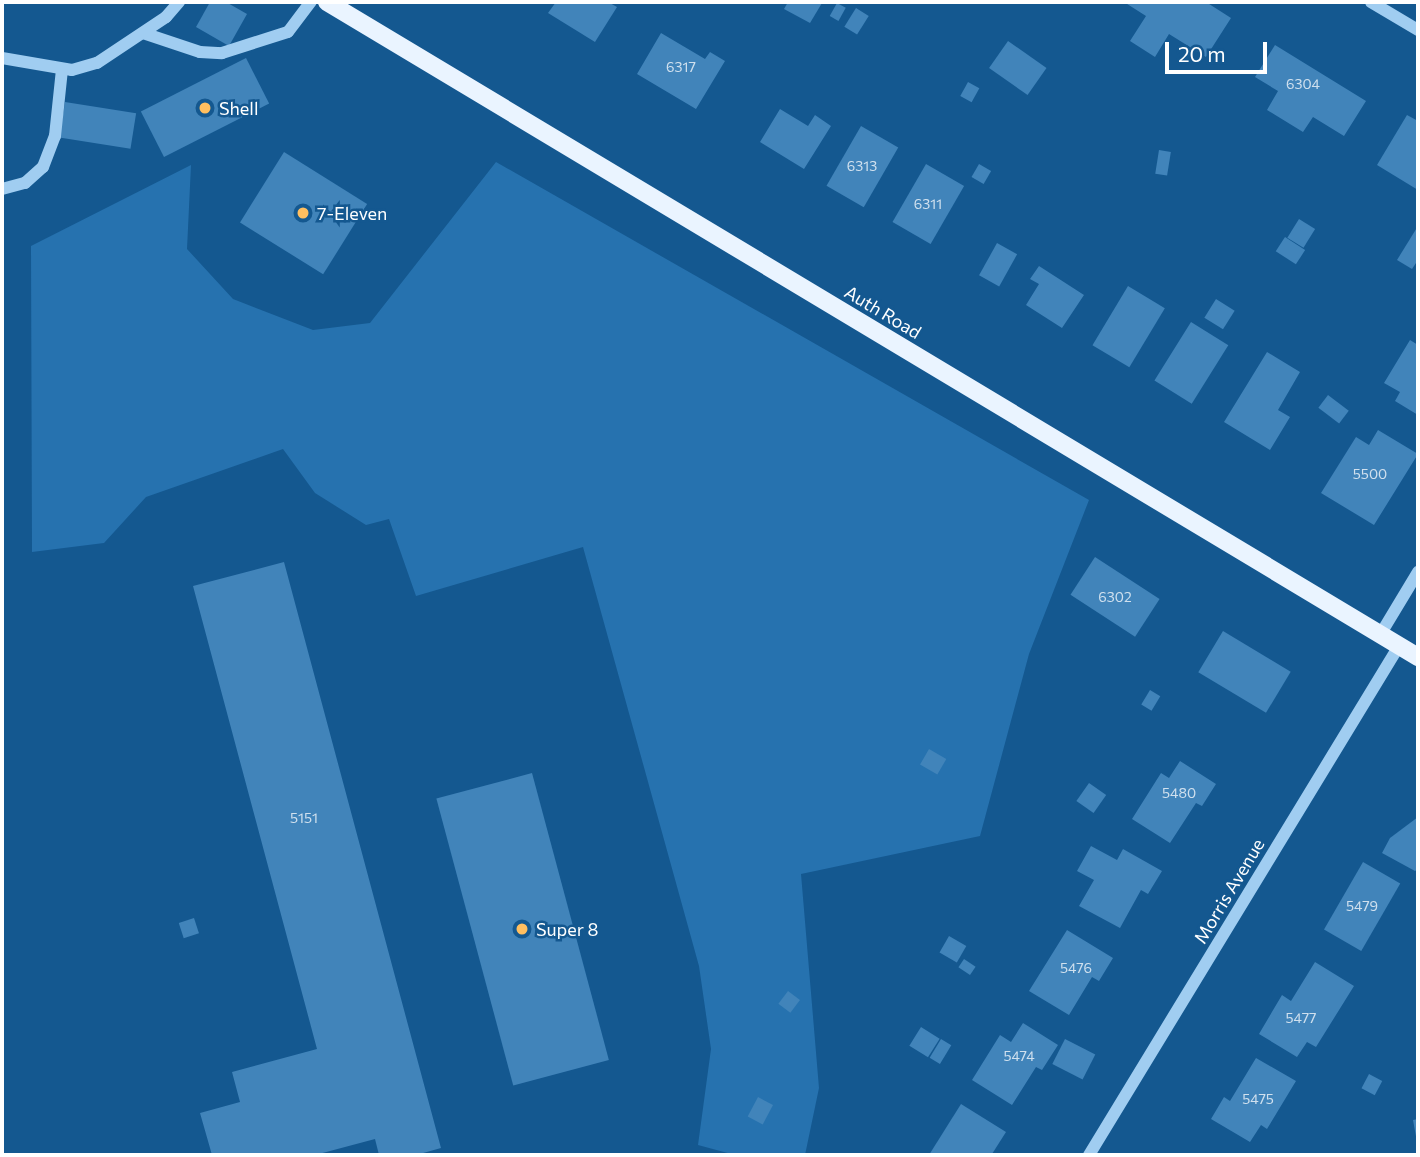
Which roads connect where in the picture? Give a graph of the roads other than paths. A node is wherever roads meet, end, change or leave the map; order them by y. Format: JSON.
{"nodes":[{"id":1,"x":179,"y":2,"type":"edge"},
{"id":2,"x":311,"y":2,"type":"edge"},
{"id":3,"x":327,"y":2,"type":"edge"},
{"id":4,"x":1371,"y":2,"type":"edge"},
{"id":5,"x":1418,"y":30,"type":"edge"},
{"id":6,"x":143,"y":33,"type":"junction"},
{"id":7,"x":2,"y":58,"type":"edge"},
{"id":8,"x":62,"y":69,"type":"junction"},
{"id":9,"x":2,"y":189,"type":"edge"},
{"id":10,"x":1418,"y":572,"type":"edge"},
{"id":11,"x":1380,"y":635,"type":"junction"},
{"id":12,"x":1399,"y":646,"type":"junction"},
{"id":13,"x":1418,"y":657,"type":"edge"},
{"id":14,"x":1089,"y":1155,"type":"edge"}],
"edges":[{"from":1,"to":6,"type":"street"},
{"from":2,"to":6,"type":"street"},
{"from":3,"to":11,"type":"main road","name":"Auth Road"},
{"from":4,"to":5,"type":"street"},
{"from":6,"to":8,"type":"street"},
{"from":7,"to":8,"type":"street"},
{"from":8,"to":9,"type":"street"},
{"from":10,"to":11,"type":"street"},
{"from":11,"to":12,"type":"main road","name":"Auth Road"},
{"from":12,"to":13,"type":"main road","name":"Auth Road"},
{"from":12,"to":14,"type":"street","name":"Morris Avenue"}]}
